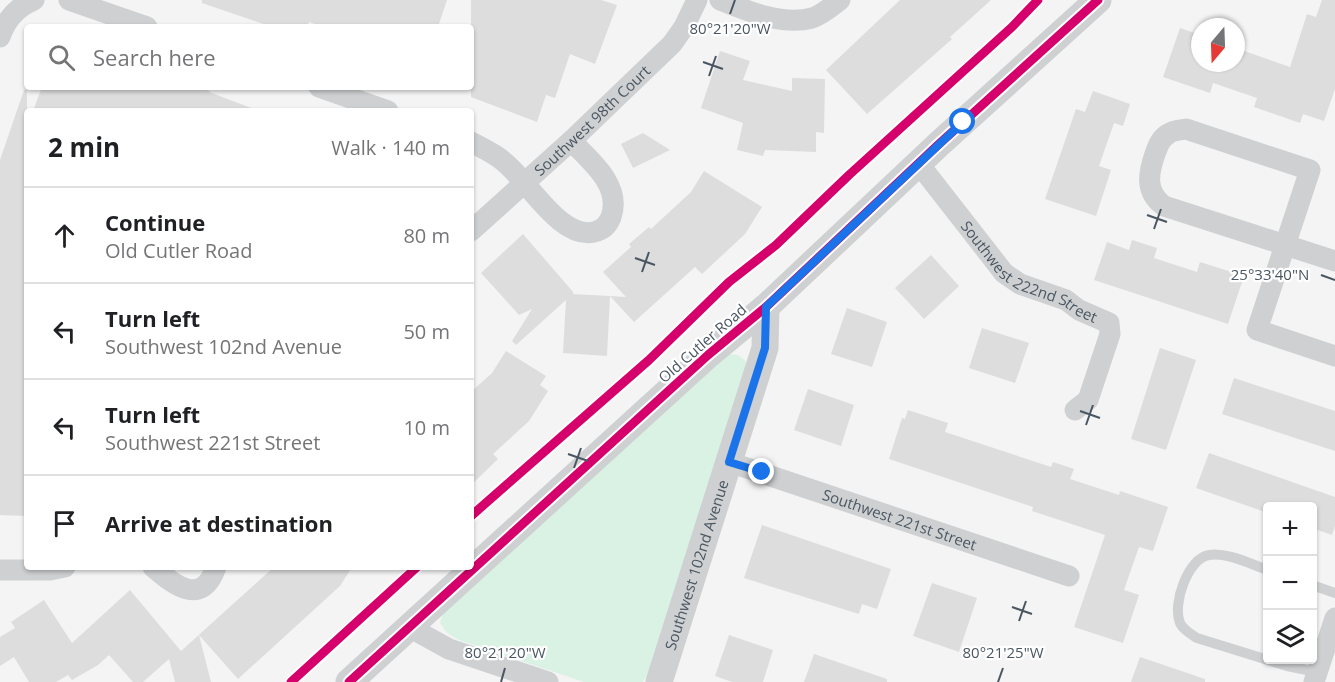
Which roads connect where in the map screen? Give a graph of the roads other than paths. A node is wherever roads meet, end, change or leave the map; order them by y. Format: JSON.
{"nodes":[{"id":1,"x":69,"y":0,"type":"edge"},
{"id":2,"x":697,"y":0,"type":"edge"},
{"id":3,"x":720,"y":0,"type":"edge"},
{"id":4,"x":840,"y":0,"type":"edge"},
{"id":5,"x":1098,"y":0,"type":"edge"},
{"id":6,"x":31,"y":1,"type":"edge"},
{"id":7,"x":138,"y":24,"type":"edge"},
{"id":8,"x":0,"y":37,"type":"edge"},
{"id":9,"x":328,"y":90,"type":"edge"},
{"id":10,"x":379,"y":108,"type":"edge"},
{"id":11,"x":571,"y":141,"type":"junction"},
{"id":12,"x":474,"y":144,"type":"edge"},
{"id":13,"x":919,"y":164,"type":"junction"},
{"id":14,"x":525,"y":183,"type":"junction"},
{"id":15,"x":474,"y":228,"type":"edge"},
{"id":16,"x":1285,"y":245,"type":"junction"},
{"id":17,"x":1335,"y":261,"type":"edge"},
{"id":18,"x":766,"y":307,"type":"junction"},
{"id":19,"x":1335,"y":356,"type":"edge"},
{"id":20,"x":1075,"y":410,"type":"dead end"},
{"id":21,"x":729,"y":462,"type":"junction"},
{"id":22,"x":474,"y":568,"type":"edge"},
{"id":23,"x":1263,"y":568,"type":"edge"},
{"id":24,"x":0,"y":570,"type":"edge"},
{"id":25,"x":24,"y":570,"type":"edge"},
{"id":26,"x":24,"y":570,"type":"edge"},
{"id":27,"x":50,"y":570,"type":"edge"},
{"id":28,"x":157,"y":570,"type":"edge"},
{"id":29,"x":214,"y":570,"type":"edge"},
{"id":30,"x":472,"y":570,"type":"edge"},
{"id":31,"x":1069,"y":576,"type":"dead end"},
{"id":32,"x":1317,"y":587,"type":"edge"},
{"id":33,"x":1335,"y":593,"type":"edge"},
{"id":34,"x":1335,"y":618,"type":"edge"},
{"id":35,"x":409,"y":627,"type":"junction"},
{"id":36,"x":1322,"y":677,"type":"edge"},
{"id":37,"x":349,"y":682,"type":"edge"},
{"id":38,"x":548,"y":682,"type":"edge"},
{"id":39,"x":659,"y":682,"type":"edge"}],
"edges":[{"from":1,"to":7,"type":"street"},
{"from":2,"to":11,"type":"street","name":"Southwest 98th Court"},
{"from":3,"to":4,"type":"street"},
{"from":5,"to":13,"type":"street","name":"Old Cutler Road"},
{"from":6,"to":8,"type":"street"},
{"from":9,"to":10,"type":"street"},
{"from":11,"to":14,"type":"street","name":"Southwest 98th Court"},
{"from":11,"to":14,"type":"street"},
{"from":12,"to":14,"type":"street"},
{"from":13,"to":18,"type":"street","name":"Old Cutler Road"},
{"from":13,"to":20,"type":"street","name":"Southwest 222nd Street"},
{"from":14,"to":15,"type":"street","name":"Southwest 98th Court"},
{"from":16,"to":16,"type":"street"},
{"from":16,"to":17,"type":"street"},
{"from":16,"to":19,"type":"street"},
{"from":18,"to":21,"type":"street","name":"Southwest 102nd Avenue"},
{"from":18,"to":22,"type":"street","name":"Old Cutler Road"},
{"from":21,"to":31,"type":"street","name":"Southwest 221st Street"},
{"from":21,"to":39,"type":"street","name":"Southwest 102nd Avenue"},
{"from":23,"to":36,"type":"lane"},
{"from":24,"to":25,"type":"street"},
{"from":26,"to":27,"type":"street"},
{"from":28,"to":29,"type":"street"},
{"from":30,"to":35,"type":"street","name":"Old Cutler Road"},
{"from":32,"to":33,"type":"lane"},
{"from":34,"to":36,"type":"street"},
{"from":35,"to":37,"type":"street","name":"Old Cutler Road"},
{"from":35,"to":38,"type":"street"}]}
